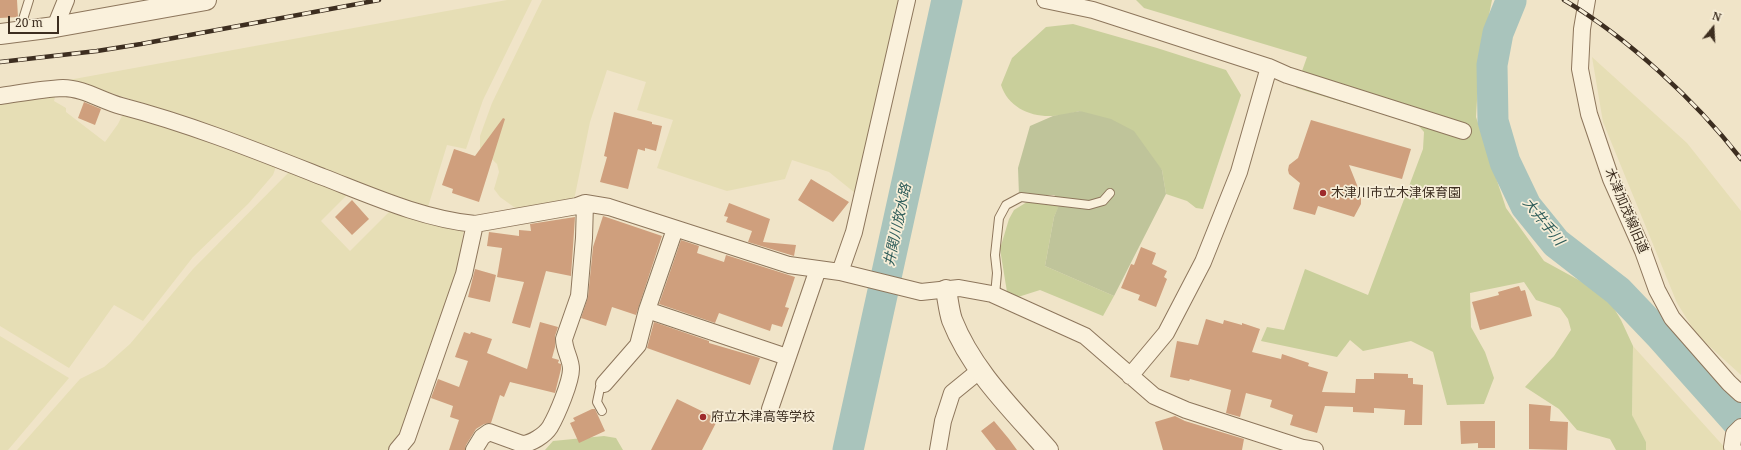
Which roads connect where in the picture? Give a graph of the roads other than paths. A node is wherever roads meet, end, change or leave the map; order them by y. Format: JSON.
{"nodes":[{"id":1,"x":29,"y":0,"type":"edge"},
{"id":2,"x":66,"y":0,"type":"edge"},
{"id":3,"x":206,"y":0,"type":"edge"},
{"id":4,"x":907,"y":0,"type":"edge"},
{"id":5,"x":1045,"y":0,"type":"edge"},
{"id":6,"x":1587,"y":0,"type":"edge"},
{"id":7,"x":186,"y":2,"type":"edge"},
{"id":8,"x":55,"y":27,"type":"junction"},
{"id":9,"x":9,"y":34,"type":"edge"},
{"id":10,"x":1269,"y":67,"type":"junction"},
{"id":11,"x":0,"y":96,"type":"edge"},
{"id":12,"x":1463,"y":131,"type":"dead end"},
{"id":13,"x":1110,"y":193,"type":"dead end"},
{"id":14,"x":585,"y":203,"type":"junction"},
{"id":15,"x":476,"y":224,"type":"junction"},
{"id":16,"x":675,"y":229,"type":"junction"},
{"id":17,"x":818,"y":269,"type":"junction"},
{"id":18,"x":840,"y":272,"type":"junction"},
{"id":19,"x":946,"y":290,"type":"junction"},
{"id":20,"x":995,"y":295,"type":"junction"},
{"id":21,"x":647,"y":310,"type":"junction"},
{"id":22,"x":787,"y":357,"type":"junction"},
{"id":23,"x":979,"y":372,"type":"junction"},
{"id":24,"x":1130,"y":376,"type":"junction"},
{"id":25,"x":604,"y":384,"type":"joint"},
{"id":26,"x":1741,"y":394,"type":"edge"},
{"id":27,"x":770,"y":409,"type":"dead end"},
{"id":28,"x":602,"y":411,"type":"dead end"},
{"id":29,"x":1738,"y":430,"type":"edge"},
{"id":30,"x":398,"y":450,"type":"edge"},
{"id":31,"x":474,"y":450,"type":"edge"},
{"id":32,"x":938,"y":450,"type":"edge"},
{"id":33,"x":1048,"y":450,"type":"edge"},
{"id":34,"x":1315,"y":450,"type":"edge"},
{"id":35,"x":1734,"y":450,"type":"edge"}],
"edges":[{"from":1,"to":9,"type":"lane"},
{"from":2,"to":8,"type":"street"},
{"from":3,"to":7,"type":"street"},
{"from":4,"to":18,"type":"street"},
{"from":5,"to":10,"type":"street"},
{"from":6,"to":26,"type":"street","name":"木津加茂線旧道"},
{"from":7,"to":8,"type":"street"},
{"from":8,"to":9,"type":"street"},
{"from":10,"to":12,"type":"street"},
{"from":10,"to":24,"type":"street"},
{"from":11,"to":15,"type":"street"},
{"from":13,"to":20,"type":"lane"},
{"from":14,"to":15,"type":"street"},
{"from":14,"to":16,"type":"street"},
{"from":14,"to":31,"type":"street"},
{"from":15,"to":30,"type":"street"},
{"from":16,"to":17,"type":"street"},
{"from":16,"to":21,"type":"street"},
{"from":17,"to":18,"type":"street"},
{"from":17,"to":22,"type":"street"},
{"from":18,"to":19,"type":"street"},
{"from":19,"to":20,"type":"street"},
{"from":19,"to":23,"type":"street"},
{"from":20,"to":24,"type":"street"},
{"from":21,"to":22,"type":"street"},
{"from":21,"to":25,"type":"street"},
{"from":22,"to":27,"type":"street"},
{"from":23,"to":32,"type":"street"},
{"from":23,"to":33,"type":"street"},
{"from":24,"to":34,"type":"street"},
{"from":25,"to":28,"type":"lane"},
{"from":29,"to":35,"type":"street"}]}
